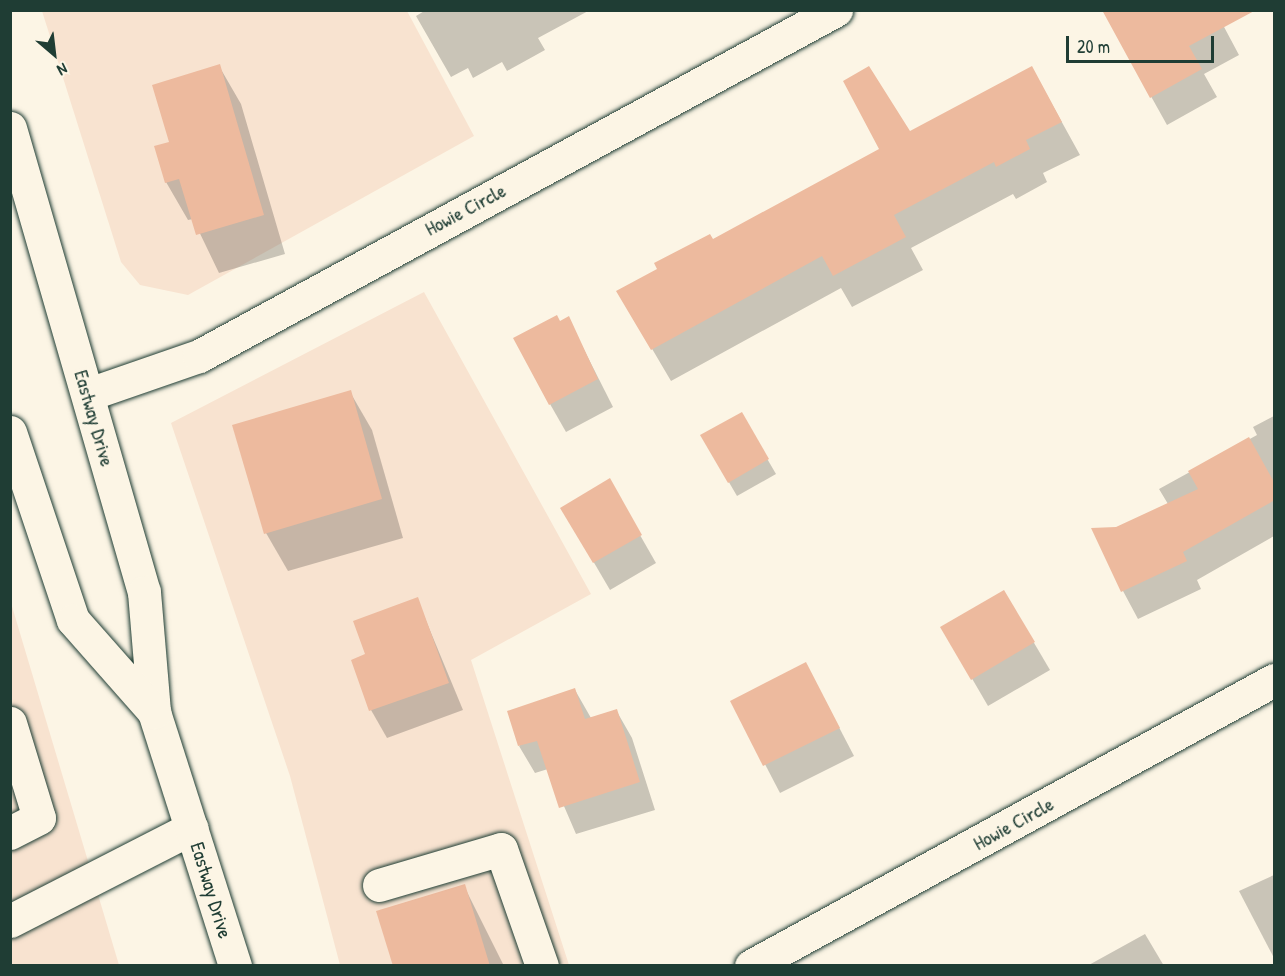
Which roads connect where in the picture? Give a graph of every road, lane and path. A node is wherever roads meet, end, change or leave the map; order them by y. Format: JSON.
{"nodes":[{"id":1,"x":836,"y":10,"type":"edge"},
{"id":2,"x":10,"y":128,"type":"edge"},
{"id":3,"x":89,"y":394,"type":"junction"},
{"id":4,"x":10,"y":432,"type":"edge"},
{"id":5,"x":1275,"y":680,"type":"edge"},
{"id":6,"x":154,"y":712,"type":"junction"},
{"id":7,"x":10,"y":723,"type":"edge"},
{"id":8,"x":192,"y":828,"type":"junction"},
{"id":9,"x":10,"y":833,"type":"edge"},
{"id":10,"x":379,"y":885,"type":"dead end"},
{"id":11,"x":10,"y":921,"type":"edge"},
{"id":12,"x":236,"y":966,"type":"edge"},
{"id":13,"x":542,"y":966,"type":"edge"},
{"id":14,"x":751,"y":966,"type":"edge"}],
"edges":[{"from":1,"to":3,"type":"street","name":"Howie Circle"},
{"from":2,"to":3,"type":"street","name":"Eastway Drive"},
{"from":3,"to":6,"type":"street","name":"Eastway Drive"},
{"from":4,"to":6,"type":"street","name":"Eastway Drive"},
{"from":5,"to":14,"type":"street","name":"Howie Circle"},
{"from":6,"to":8,"type":"street","name":"Eastway Drive"},
{"from":7,"to":9,"type":"street"},
{"from":8,"to":11,"type":"street"},
{"from":8,"to":12,"type":"street","name":"Eastway Drive"},
{"from":10,"to":13,"type":"street"}]}
